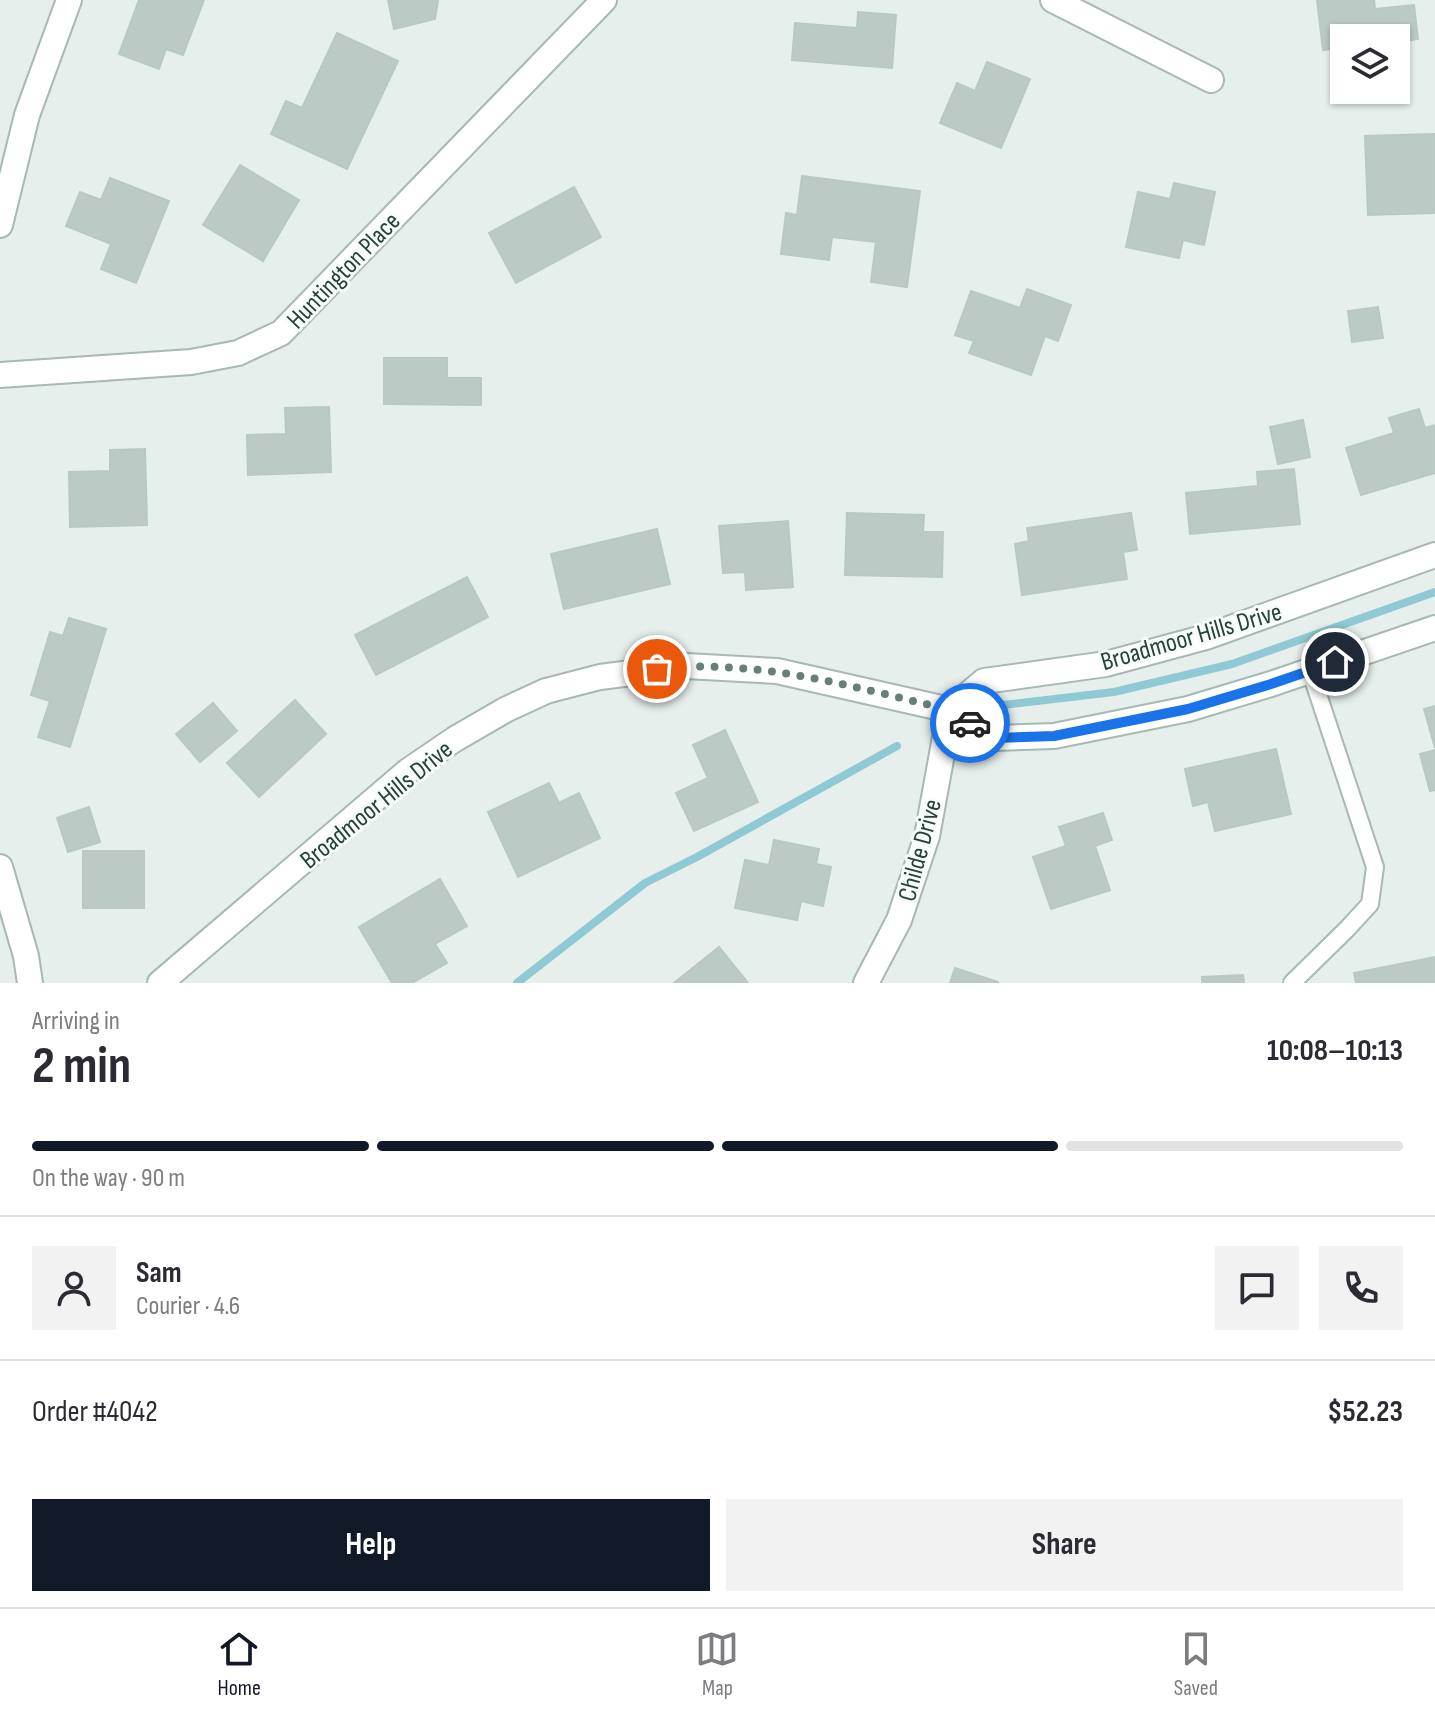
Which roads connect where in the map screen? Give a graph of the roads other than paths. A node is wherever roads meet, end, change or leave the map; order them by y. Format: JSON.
{"nodes":[{"id":1,"x":69,"y":0,"type":"edge"},
{"id":2,"x":604,"y":0,"type":"edge"},
{"id":3,"x":1053,"y":0,"type":"edge"},
{"id":4,"x":1211,"y":80,"type":"dead end"},
{"id":5,"x":0,"y":225,"type":"edge"},
{"id":6,"x":0,"y":375,"type":"edge"},
{"id":7,"x":1435,"y":555,"type":"edge"},
{"id":8,"x":1435,"y":628,"type":"edge"},
{"id":9,"x":1310,"y":670,"type":"junction"},
{"id":10,"x":950,"y":710,"type":"junction"},
{"id":11,"x":0,"y":867,"type":"edge"},
{"id":12,"x":30,"y":983,"type":"edge"},
{"id":13,"x":160,"y":983,"type":"edge"},
{"id":14,"x":866,"y":983,"type":"edge"},
{"id":15,"x":1292,"y":983,"type":"edge"}],
"edges":[{"from":1,"to":5,"type":"street"},
{"from":2,"to":6,"type":"street","name":"Huntington Place"},
{"from":3,"to":4,"type":"street"},
{"from":7,"to":10,"type":"street","name":"Broadmoor Hills Drive"},
{"from":8,"to":9,"type":"street","name":"Broadmoor Hills Drive"},
{"from":9,"to":10,"type":"street","name":"Broadmoor Hills Drive"},
{"from":9,"to":15,"type":"lane"},
{"from":10,"to":13,"type":"street","name":"Broadmoor Hills Drive"},
{"from":10,"to":14,"type":"street","name":"Childe Drive"},
{"from":11,"to":12,"type":"street"}]}
